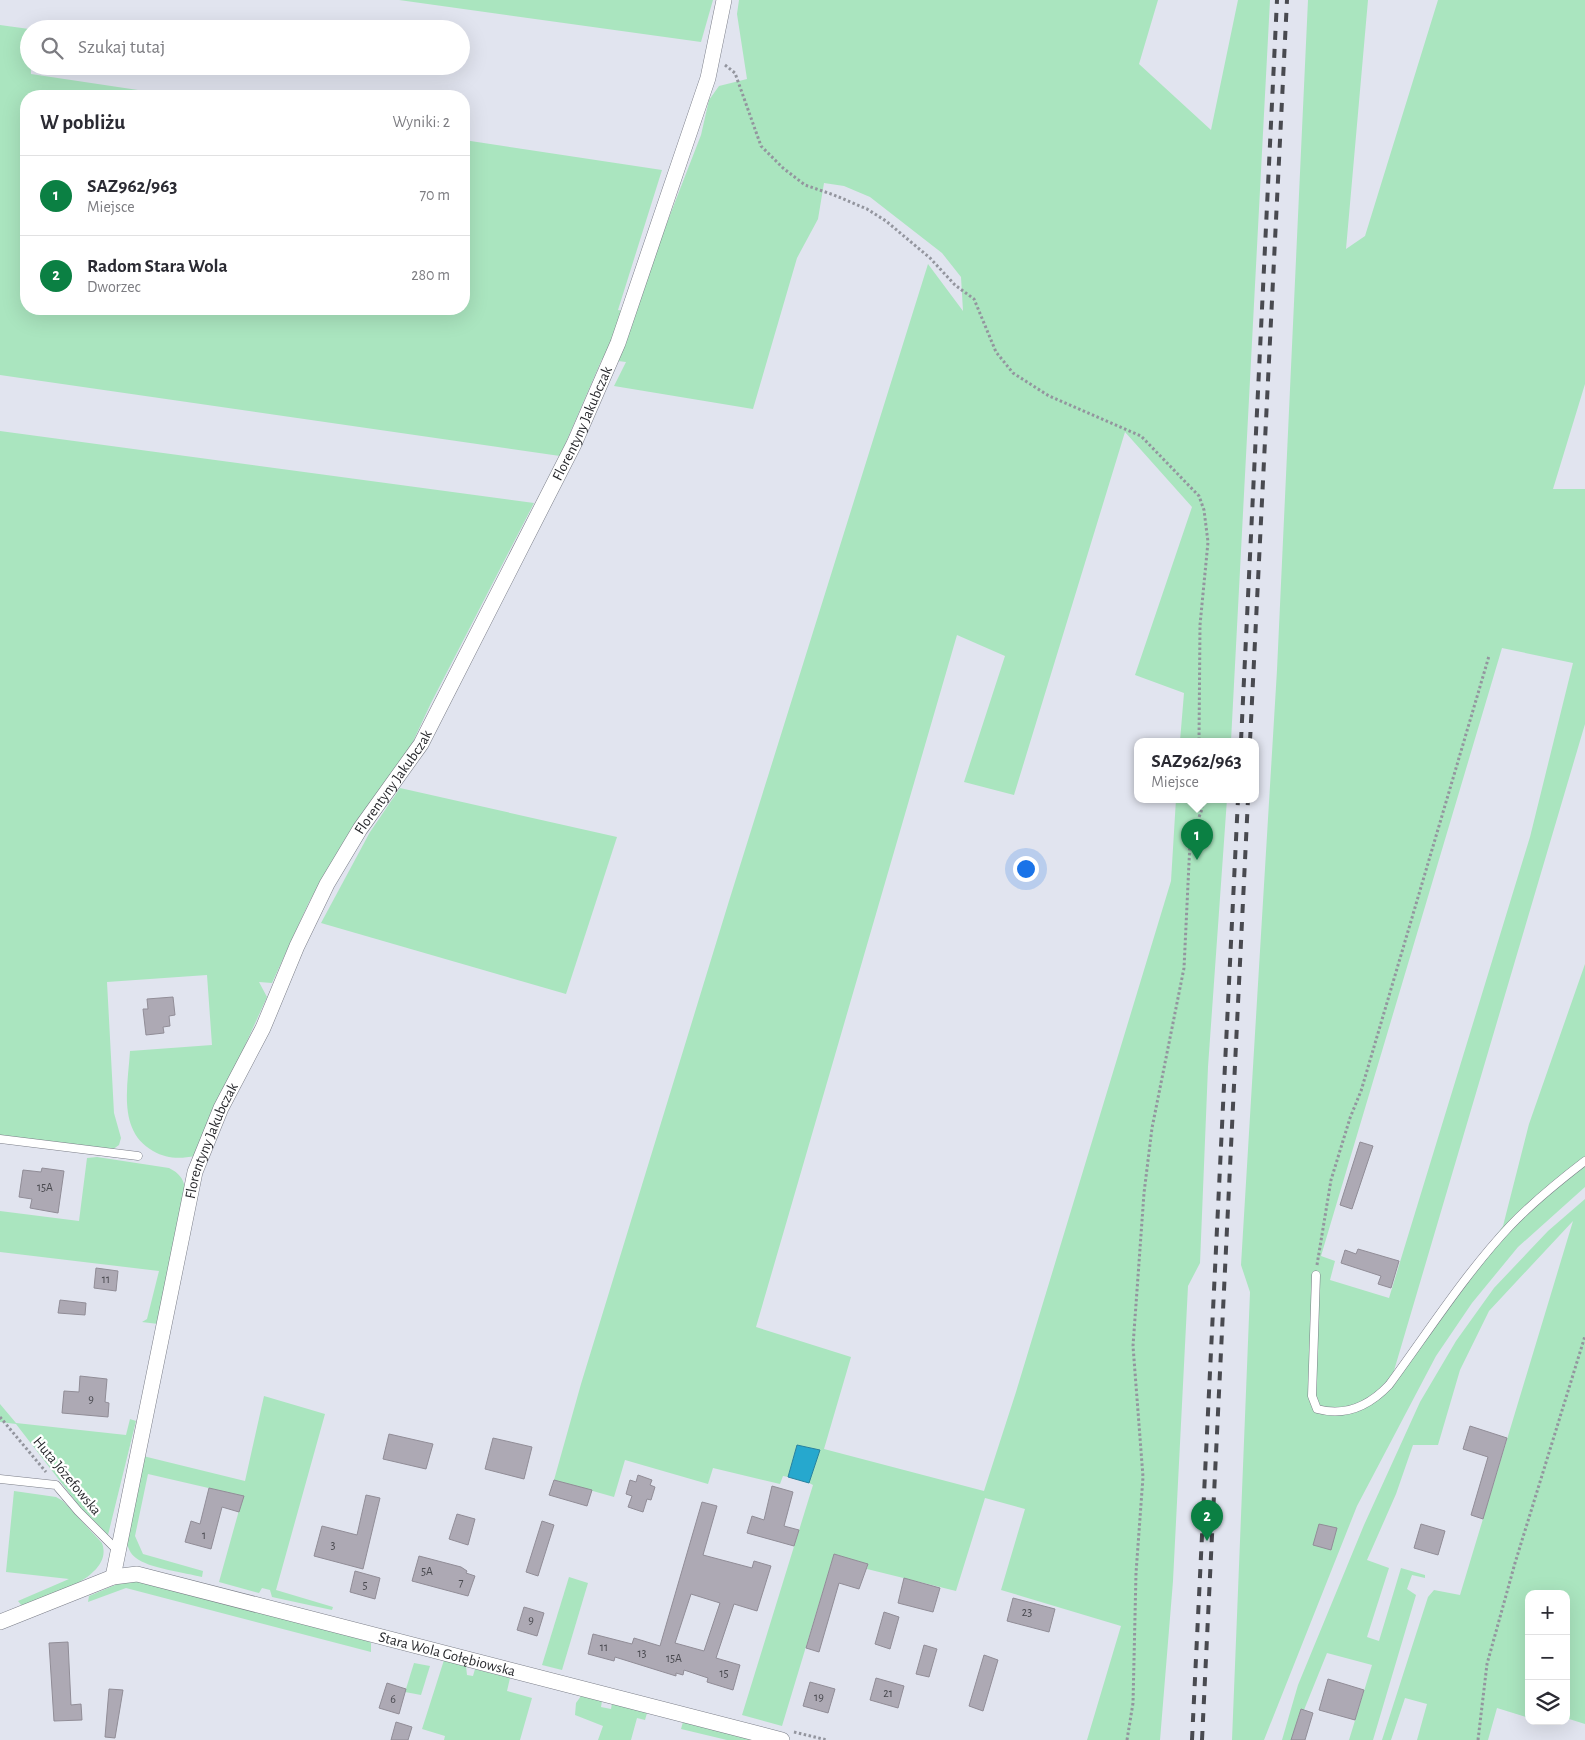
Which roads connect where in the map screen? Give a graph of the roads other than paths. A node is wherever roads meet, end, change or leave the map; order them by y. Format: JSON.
{"nodes":[{"id":1,"x":724,"y":0,"type":"edge"},
{"id":2,"x":0,"y":1139,"type":"edge"},
{"id":3,"x":138,"y":1156,"type":"dead end"},
{"id":4,"x":1585,"y":1161,"type":"edge"},
{"id":5,"x":1316,"y":1275,"type":"road end"},
{"id":6,"x":0,"y":1479,"type":"edge"},
{"id":7,"x":117,"y":1550,"type":"junction"},
{"id":8,"x":113,"y":1577,"type":"junction"},
{"id":9,"x":0,"y":1622,"type":"edge"},
{"id":10,"x":782,"y":1740,"type":"edge"}],
"edges":[{"from":1,"to":7,"type":"street","name":"Florentyny Jakubczak"},
{"from":2,"to":3,"type":"lane"},
{"from":4,"to":5,"type":"lane"},
{"from":6,"to":7,"type":"lane","name":"Huta Józefowska"},
{"from":7,"to":8,"type":"street","name":"Florentyny Jakubczak"},
{"from":8,"to":9,"type":"street","name":"Stara Wola Gołębiowska"},
{"from":8,"to":10,"type":"street","name":"Stara Wola Gołębiowska"}]}
